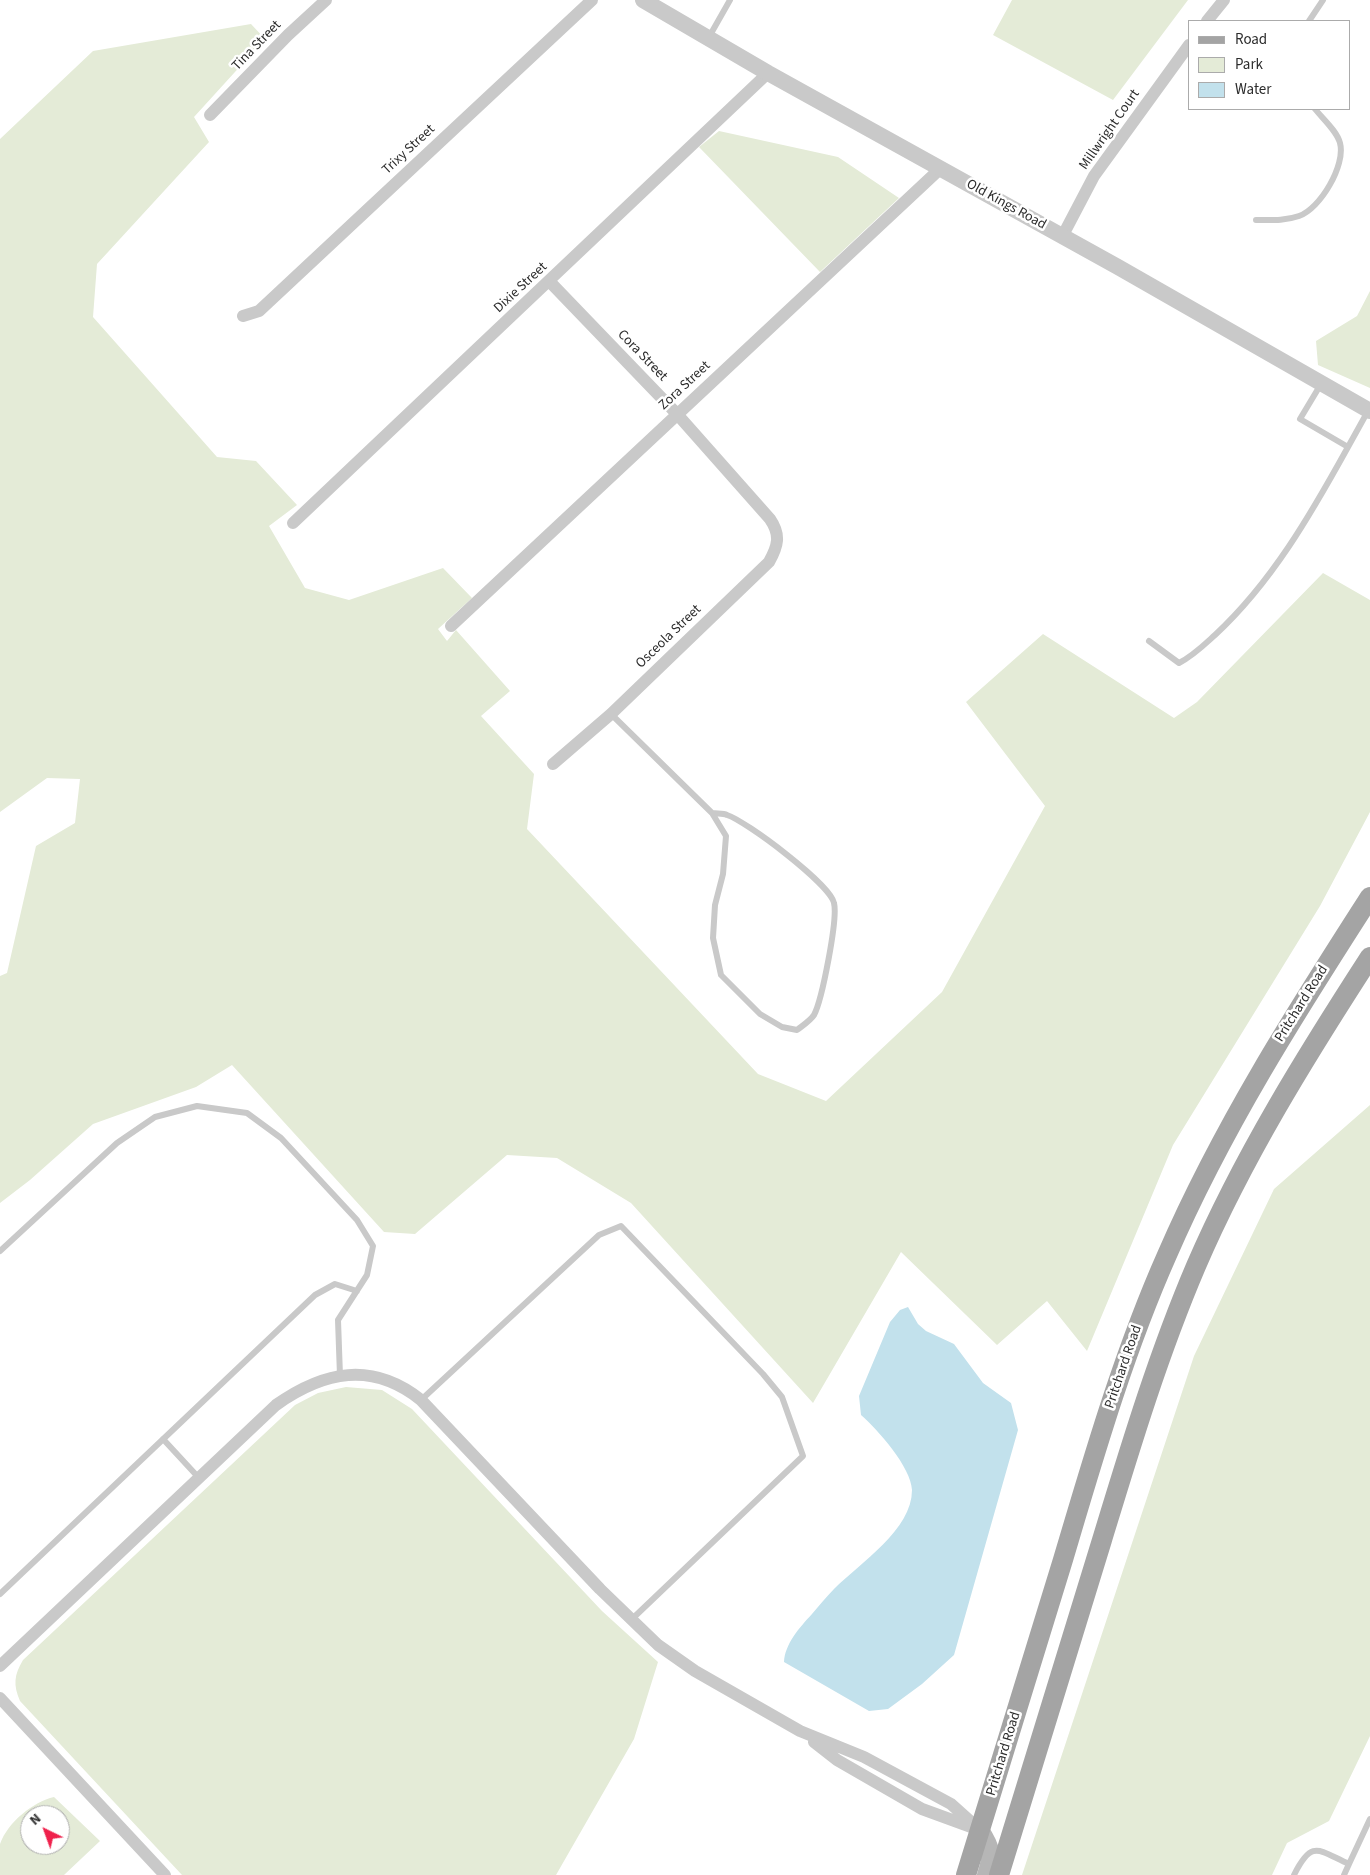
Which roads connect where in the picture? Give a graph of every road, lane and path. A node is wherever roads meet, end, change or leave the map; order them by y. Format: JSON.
{"nodes":[{"id":1,"x":326,"y":0,"type":"edge"},
{"id":2,"x":592,"y":0,"type":"edge"},
{"id":3,"x":643,"y":0,"type":"edge"},
{"id":4,"x":730,"y":0,"type":"edge"},
{"id":5,"x":1224,"y":0,"type":"edge"},
{"id":6,"x":1323,"y":0,"type":"edge"},
{"id":7,"x":1208,"y":20,"type":"edge"},
{"id":8,"x":1310,"y":20,"type":"edge"},
{"id":9,"x":709,"y":37,"type":"junction"},
{"id":10,"x":1188,"y":46,"type":"edge"},
{"id":11,"x":768,"y":73,"type":"junction"},
{"id":12,"x":1316,"y":110,"type":"edge"},
{"id":13,"x":210,"y":115,"type":"dead end"},
{"id":14,"x":940,"y":168,"type":"junction"},
{"id":15,"x":1256,"y":220,"type":"dead end"},
{"id":16,"x":1062,"y":236,"type":"junction"},
{"id":17,"x":550,"y":282,"type":"junction"},
{"id":18,"x":243,"y":316,"type":"dead end"},
{"id":19,"x":1321,"y":382,"type":"junction"},
{"id":20,"x":1369,"y":410,"type":"edge"},
{"id":21,"x":677,"y":414,"type":"junction"},
{"id":22,"x":1348,"y":447,"type":"junction"},
{"id":23,"x":770,"y":519,"type":"joint"},
{"id":24,"x":293,"y":523,"type":"dead end"},
{"id":25,"x":451,"y":626,"type":"dead end"},
{"id":26,"x":1149,"y":641,"type":"dead end"},
{"id":27,"x":611,"y":714,"type":"junction"},
{"id":28,"x":553,"y":764,"type":"dead end"},
{"id":29,"x":712,"y":814,"type":"junction"},
{"id":30,"x":1370,"y":897,"type":"edge"},
{"id":31,"x":1370,"y":957,"type":"edge"},
{"id":32,"x":0,"y":1251,"type":"edge"},
{"id":33,"x":357,"y":1291,"type":"junction"},
{"id":34,"x":340,"y":1376,"type":"junction"},
{"id":35,"x":422,"y":1400,"type":"junction"},
{"id":36,"x":164,"y":1439,"type":"junction"},
{"id":37,"x":199,"y":1478,"type":"junction"},
{"id":38,"x":0,"y":1594,"type":"edge"},
{"id":39,"x":630,"y":1621,"type":"junction"},
{"id":40,"x":0,"y":1666,"type":"edge"},
{"id":41,"x":0,"y":1698,"type":"edge"},
{"id":42,"x":800,"y":1731,"type":"junction"},
{"id":43,"x":1370,"y":1819,"type":"edge"},
{"id":44,"x":980,"y":1830,"type":"junction"},
{"id":45,"x":1349,"y":1864,"type":"junction"},
{"id":46,"x":165,"y":1875,"type":"edge"},
{"id":47,"x":966,"y":1875,"type":"edge"},
{"id":48,"x":986,"y":1875,"type":"edge"},
{"id":49,"x":999,"y":1875,"type":"edge"},
{"id":50,"x":1294,"y":1875,"type":"edge"},
{"id":51,"x":1344,"y":1875,"type":"edge"}],
"edges":[{"from":1,"to":13,"type":"street","name":"Tina Street"},
{"from":2,"to":18,"type":"street","name":"Trixy Street"},
{"from":3,"to":9,"type":"street","name":"Old Kings Road"},
{"from":4,"to":9,"type":"lane"},
{"from":5,"to":7,"type":"street"},
{"from":6,"to":8,"type":"lane"},
{"from":9,"to":11,"type":"street","name":"Old Kings Road"},
{"from":10,"to":16,"type":"street","name":"Millwright Court"},
{"from":11,"to":14,"type":"street","name":"Old Kings Road"},
{"from":11,"to":17,"type":"street","name":"Dixie Street"},
{"from":12,"to":15,"type":"lane"},
{"from":14,"to":16,"type":"street","name":"Old Kings Road"},
{"from":14,"to":21,"type":"street","name":"Zora Street"},
{"from":16,"to":19,"type":"street","name":"Old Kings Road"},
{"from":17,"to":21,"type":"street","name":"Cora Street"},
{"from":17,"to":24,"type":"street","name":"Dixie Street"},
{"from":19,"to":20,"type":"street","name":"Old Kings Road"},
{"from":19,"to":22,"type":"lane"},
{"from":20,"to":22,"type":"lane"},
{"from":21,"to":23,"type":"street","name":"Cora Street"},
{"from":21,"to":25,"type":"street","name":"Zora Street"},
{"from":22,"to":26,"type":"lane"},
{"from":23,"to":27,"type":"street","name":"Osceola Street"},
{"from":27,"to":28,"type":"street","name":"Osceola Street"},
{"from":27,"to":29,"type":"lane"},
{"from":29,"to":29,"type":"lane"},
{"from":30,"to":44,"type":"main road","name":"Pritchard Road"},
{"from":31,"to":49,"type":"main road"},
{"from":32,"to":33,"type":"lane"},
{"from":33,"to":34,"type":"lane"},
{"from":33,"to":36,"type":"lane"},
{"from":34,"to":35,"type":"street"},
{"from":34,"to":37,"type":"street"},
{"from":35,"to":39,"type":"street"},
{"from":35,"to":39,"type":"lane"},
{"from":36,"to":37,"type":"lane"},
{"from":36,"to":38,"type":"lane"},
{"from":37,"to":40,"type":"street"},
{"from":39,"to":42,"type":"street"},
{"from":41,"to":46,"type":"street"},
{"from":42,"to":44,"type":"street"},
{"from":42,"to":44,"type":"street"},
{"from":43,"to":45,"type":"lane"},
{"from":44,"to":47,"type":"main road","name":"Pritchard Road"},
{"from":44,"to":48,"type":"main road"},
{"from":45,"to":50,"type":"lane"},
{"from":45,"to":51,"type":"lane"}]}
